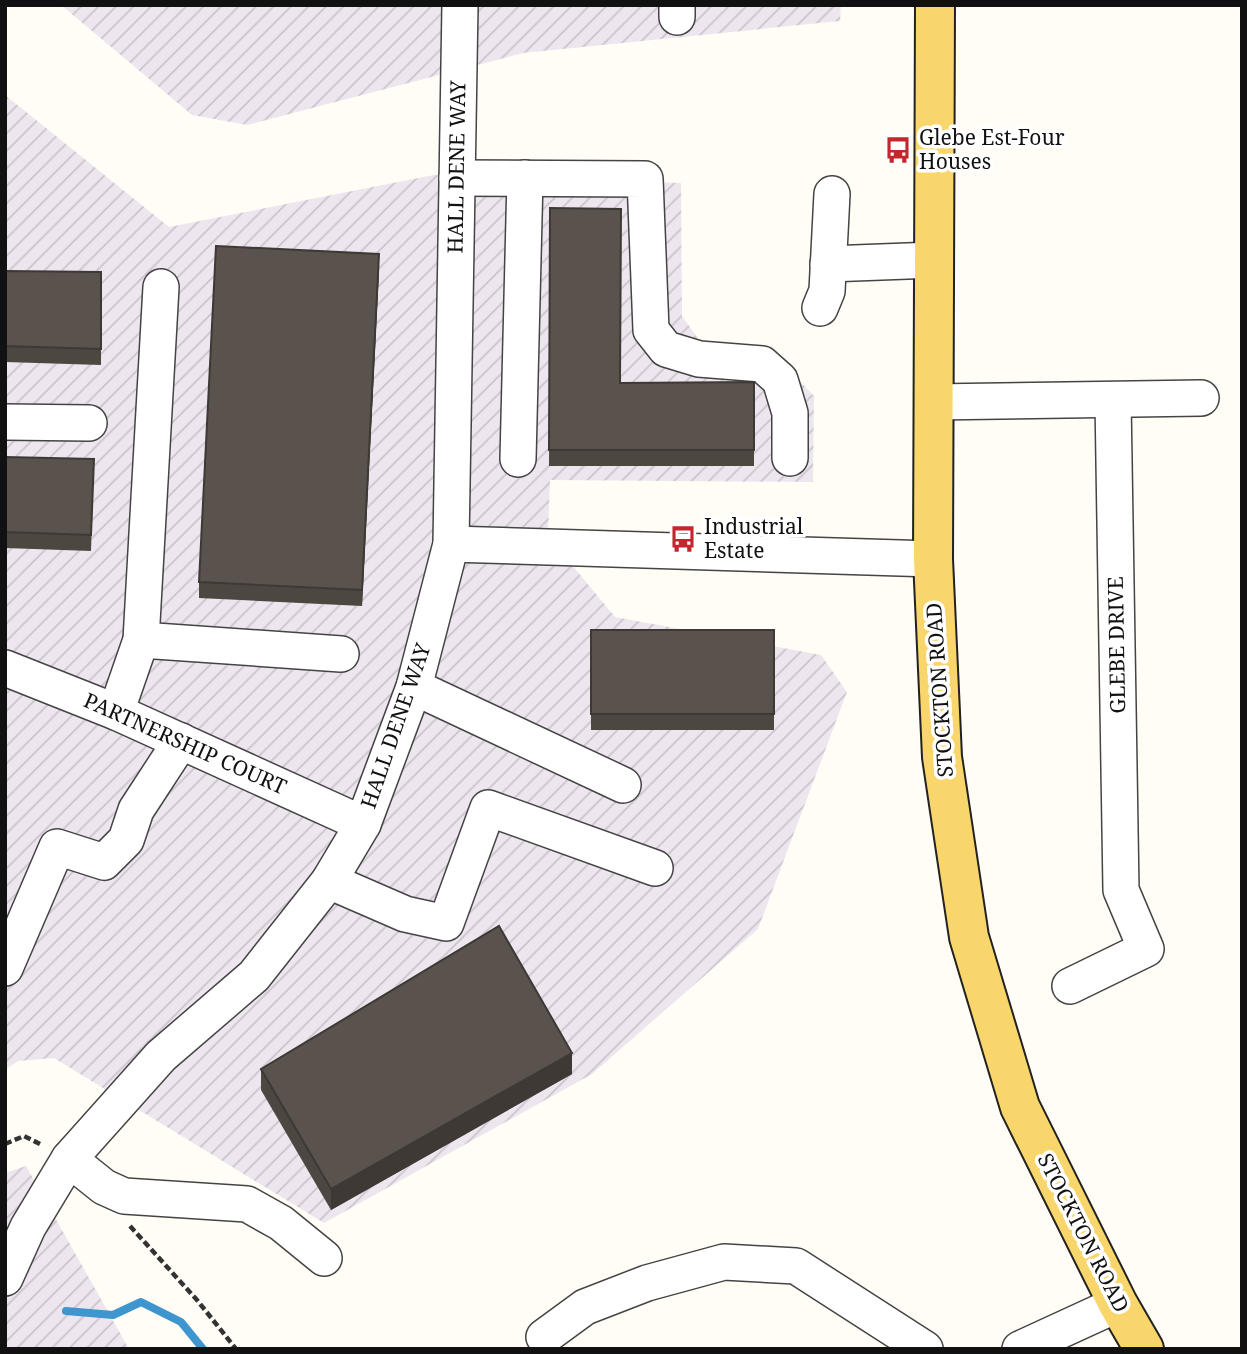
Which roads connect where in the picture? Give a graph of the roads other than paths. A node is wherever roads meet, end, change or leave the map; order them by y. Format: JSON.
{"nodes":[{"id":1,"x":460,"y":5,"type":"edge"},
{"id":2,"x":935,"y":5,"type":"edge"},
{"id":3,"x":457,"y":178,"type":"junction"},
{"id":4,"x":525,"y":178,"type":"junction"},
{"id":5,"x":832,"y":194,"type":"dead end"},
{"id":6,"x":934,"y":260,"type":"junction"},
{"id":7,"x":828,"y":264,"type":"junction"},
{"id":8,"x":161,"y":287,"type":"dead end"},
{"id":9,"x":820,"y":308,"type":"dead end"},
{"id":10,"x":1201,"y":398,"type":"dead end"},
{"id":11,"x":1113,"y":400,"type":"junction"},
{"id":12,"x":933,"y":402,"type":"junction"},
{"id":13,"x":5,"y":422,"type":"edge"},
{"id":14,"x":89,"y":424,"type":"dead end"},
{"id":15,"x":790,"y":458,"type":"dead end"},
{"id":16,"x":518,"y":459,"type":"dead end"},
{"id":17,"x":451,"y":544,"type":"junction"},
{"id":18,"x":933,"y":559,"type":"junction"},
{"id":19,"x":141,"y":640,"type":"junction"},
{"id":20,"x":341,"y":654,"type":"dead end"},
{"id":21,"x":5,"y":668,"type":"edge"},
{"id":22,"x":414,"y":687,"type":"junction"},
{"id":23,"x":116,"y":712,"type":"junction"},
{"id":24,"x":181,"y":741,"type":"junction"},
{"id":25,"x":623,"y":785,"type":"dead end"},
{"id":26,"x":363,"y":824,"type":"junction"},
{"id":27,"x":655,"y":868,"type":"dead end"},
{"id":28,"x":329,"y":881,"type":"junction"},
{"id":29,"x":5,"y":968,"type":"edge"},
{"id":30,"x":1070,"y":986,"type":"dead end"},
{"id":31,"x":69,"y":1158,"type":"junction"},
{"id":32,"x":324,"y":1258,"type":"dead end"},
{"id":33,"x":5,"y":1278,"type":"edge"},
{"id":34,"x":1118,"y":1304,"type":"junction"},
{"id":35,"x":544,"y":1338,"type":"dead end"},
{"id":36,"x":1140,"y":1343,"type":"edge"},
{"id":37,"x":925,"y":1349,"type":"edge"},
{"id":38,"x":1020,"y":1349,"type":"edge"}],
"edges":[{"from":1,"to":3,"type":"street","name":"HALL DENE WAY"},
{"from":2,"to":6,"type":"main road","name":"STOCKTON ROAD"},
{"from":3,"to":4,"type":"street"},
{"from":3,"to":17,"type":"street","name":"HALL DENE WAY"},
{"from":4,"to":15,"type":"street"},
{"from":4,"to":16,"type":"street"},
{"from":5,"to":7,"type":"street"},
{"from":6,"to":7,"type":"street"},
{"from":6,"to":12,"type":"main road","name":"STOCKTON ROAD"},
{"from":7,"to":9,"type":"street"},
{"from":8,"to":19,"type":"street"},
{"from":10,"to":11,"type":"street"},
{"from":11,"to":12,"type":"street"},
{"from":11,"to":30,"type":"street","name":"GLEBE DRIVE"},
{"from":12,"to":18,"type":"main road","name":"STOCKTON ROAD"},
{"from":13,"to":14,"type":"street"},
{"from":17,"to":18,"type":"street"},
{"from":17,"to":22,"type":"street","name":"HALL DENE WAY"},
{"from":18,"to":34,"type":"main road","name":"STOCKTON ROAD"},
{"from":19,"to":20,"type":"street"},
{"from":19,"to":23,"type":"street"},
{"from":21,"to":23,"type":"street","name":"PARTNERSHIP COURT"},
{"from":22,"to":25,"type":"street"},
{"from":22,"to":26,"type":"street","name":"HALL DENE WAY"},
{"from":23,"to":24,"type":"street","name":"PARTNERSHIP COURT"},
{"from":24,"to":26,"type":"street","name":"PARTNERSHIP COURT"},
{"from":24,"to":29,"type":"street"},
{"from":26,"to":28,"type":"street","name":"HALL DENE WAY"},
{"from":27,"to":28,"type":"street"},
{"from":28,"to":31,"type":"street","name":"HALL DENE WAY"},
{"from":31,"to":32,"type":"street"},
{"from":31,"to":33,"type":"street","name":"HALL DENE WAY"},
{"from":34,"to":36,"type":"main road","name":"STOCKTON ROAD"},
{"from":34,"to":38,"type":"street"},
{"from":35,"to":37,"type":"street"}]}
